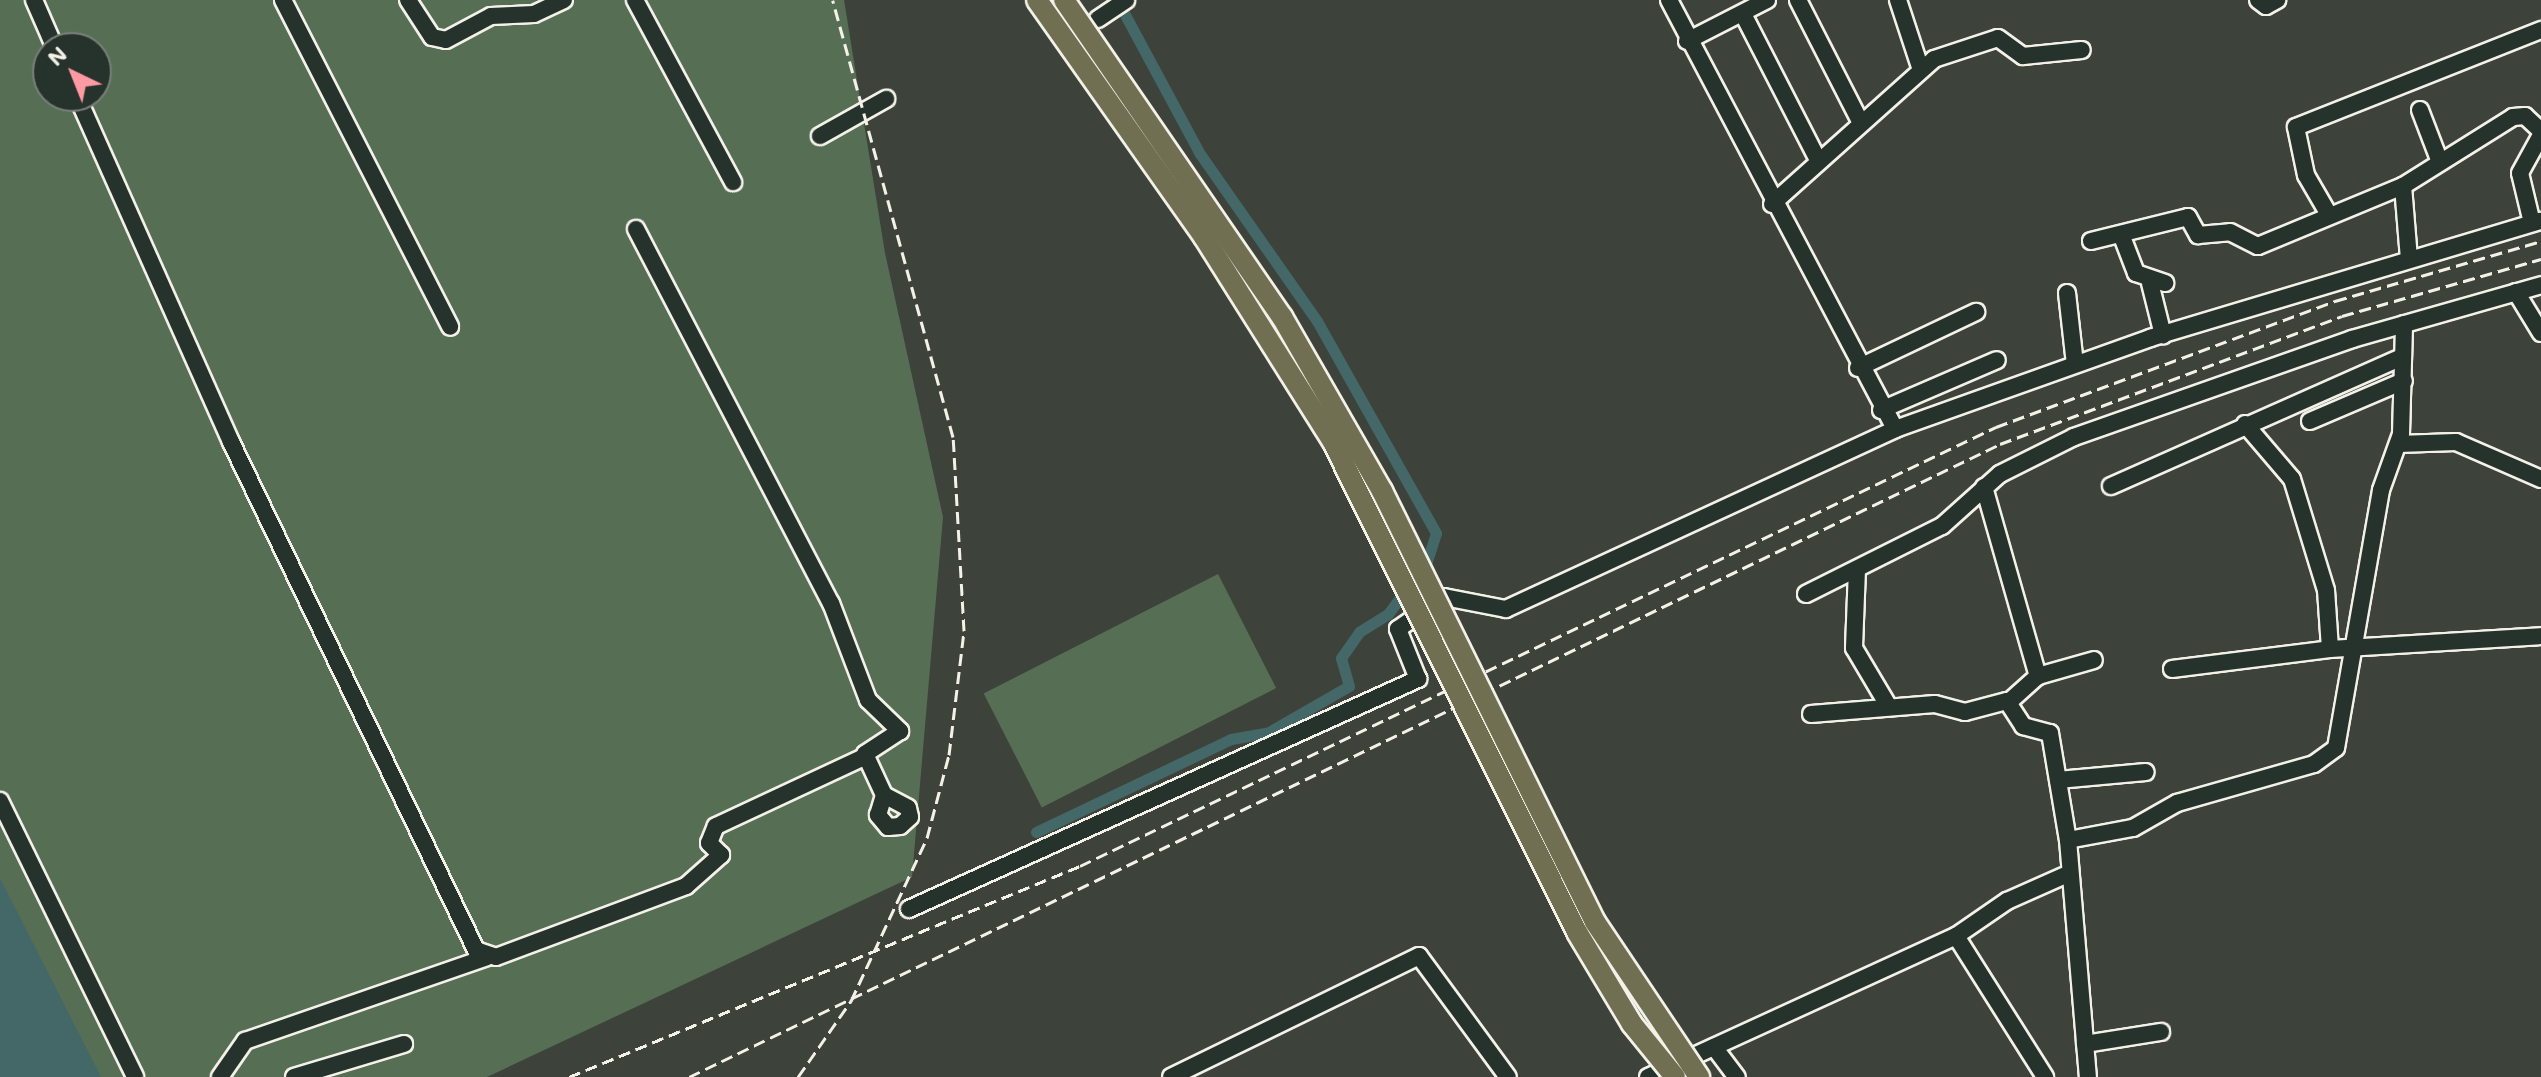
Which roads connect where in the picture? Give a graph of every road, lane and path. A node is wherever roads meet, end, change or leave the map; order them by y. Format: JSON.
{"nodes":[{"id":1,"x":34,"y":0,"type":"edge"},
{"id":2,"x":283,"y":0,"type":"edge"},
{"id":3,"x":408,"y":0,"type":"edge"},
{"id":4,"x":564,"y":0,"type":"edge"},
{"id":5,"x":635,"y":0,"type":"edge"},
{"id":6,"x":1037,"y":0,"type":"edge"},
{"id":7,"x":1064,"y":0,"type":"edge"},
{"id":8,"x":1126,"y":0,"type":"edge"},
{"id":9,"x":1669,"y":0,"type":"edge"},
{"id":10,"x":1767,"y":0,"type":"edge"},
{"id":11,"x":1798,"y":0,"type":"edge"},
{"id":12,"x":1898,"y":0,"type":"edge"},
{"id":13,"x":2258,"y":0,"type":"edge"},
{"id":14,"x":2277,"y":0,"type":"edge"},
{"id":15,"x":1743,"y":14,"type":"junction"},
{"id":16,"x":1098,"y":19,"type":"dead end"},
{"id":17,"x":2541,"y":30,"type":"edge"},
{"id":18,"x":48,"y":32,"type":"edge"},
{"id":19,"x":1687,"y":41,"type":"junction"},
{"id":20,"x":2082,"y":50,"type":"dead end"},
{"id":21,"x":1920,"y":67,"type":"junction"},
{"id":22,"x":886,"y":99,"type":"dead end"},
{"id":23,"x":2420,"y":110,"type":"dead end"},
{"id":24,"x":84,"y":112,"type":"edge"},
{"id":25,"x":1860,"y":121,"type":"junction"},
{"id":26,"x":2541,"y":133,"type":"edge"},
{"id":27,"x":820,"y":136,"type":"dead end"},
{"id":28,"x":1818,"y":160,"type":"junction"},
{"id":29,"x":2440,"y":162,"type":"junction"},
{"id":30,"x":733,"y":182,"type":"dead end"},
{"id":31,"x":2403,"y":186,"type":"junction"},
{"id":32,"x":1772,"y":204,"type":"junction"},
{"id":33,"x":2328,"y":213,"type":"junction"},
{"id":34,"x":2536,"y":222,"type":"edge"},
{"id":35,"x":636,"y":229,"type":"dead end"},
{"id":36,"x":2121,"y":234,"type":"junction"},
{"id":37,"x":2091,"y":241,"type":"dead end"},
{"id":38,"x":2409,"y":259,"type":"junction"},
{"id":39,"x":2541,"y":285,"type":"edge"},
{"id":40,"x":2516,"y":292,"type":"junction"},
{"id":41,"x":2067,"y":293,"type":"dead end"},
{"id":42,"x":1976,"y":312,"type":"dead end"},
{"id":43,"x":2404,"y":324,"type":"junction"},
{"id":44,"x":450,"y":327,"type":"dead end"},
{"id":45,"x":2541,"y":333,"type":"edge"},
{"id":46,"x":2163,"y":335,"type":"junction"},
{"id":47,"x":2402,"y":357,"type":"junction"},
{"id":48,"x":1997,"y":360,"type":"dead end"},
{"id":49,"x":2075,"y":364,"type":"junction"},
{"id":50,"x":1858,"y":368,"type":"junction"},
{"id":51,"x":2404,"y":381,"type":"junction"},
{"id":52,"x":1881,"y":410,"type":"junction"},
{"id":53,"x":2310,"y":421,"type":"dead end"},
{"id":54,"x":2245,"y":424,"type":"junction"},
{"id":55,"x":1895,"y":429,"type":"junction"},
{"id":56,"x":2398,"y":444,"type":"junction"},
{"id":57,"x":2541,"y":479,"type":"edge"},
{"id":58,"x":2111,"y":486,"type":"dead end"},
{"id":59,"x":1984,"y":487,"type":"junction"},
{"id":60,"x":1857,"y":569,"type":"junction"},
{"id":61,"x":1806,"y":594,"type":"dead end"},
{"id":62,"x":2541,"y":636,"type":"edge"},
{"id":63,"x":2330,"y":649,"type":"junction"},
{"id":64,"x":2355,"y":650,"type":"junction"},
{"id":65,"x":2094,"y":660,"type":"dead end"},
{"id":66,"x":2172,"y":669,"type":"dead end"},
{"id":67,"x":2038,"y":676,"type":"junction"},
{"id":68,"x":2010,"y":701,"type":"junction"},
{"id":69,"x":1889,"y":707,"type":"junction"},
{"id":70,"x":1811,"y":714,"type":"dead end"},
{"id":71,"x":866,"y":756,"type":"junction"},
{"id":72,"x":2146,"y":772,"type":"dead end"},
{"id":73,"x":2058,"y":780,"type":"junction"},
{"id":74,"x":884,"y":795,"type":"dead end"},
{"id":75,"x":0,"y":801,"type":"edge"},
{"id":76,"x":2068,"y":840,"type":"junction"},
{"id":77,"x":2070,"y":873,"type":"junction"},
{"id":78,"x":909,"y":909,"type":"dead end"},
{"id":79,"x":1956,"y":936,"type":"junction"},
{"id":80,"x":487,"y":957,"type":"junction"},
{"id":81,"x":2161,"y":1032,"type":"dead end"},
{"id":82,"x":404,"y":1044,"type":"dead end"},
{"id":83,"x":2085,"y":1044,"type":"junction"},
{"id":84,"x":1714,"y":1047,"type":"junction"},
{"id":85,"x":135,"y":1077,"type":"edge"},
{"id":86,"x":220,"y":1077,"type":"edge"},
{"id":87,"x":294,"y":1077,"type":"edge"},
{"id":88,"x":1171,"y":1077,"type":"edge"},
{"id":89,"x":1508,"y":1077,"type":"edge"},
{"id":90,"x":1648,"y":1077,"type":"edge"},
{"id":91,"x":1675,"y":1077,"type":"edge"},
{"id":92,"x":1699,"y":1077,"type":"edge"},
{"id":93,"x":1737,"y":1077,"type":"edge"},
{"id":94,"x":2045,"y":1077,"type":"edge"},
{"id":95,"x":2088,"y":1077,"type":"edge"}],
"edges":[{"from":1,"to":18,"type":"street"},
{"from":2,"to":44,"type":"street"},
{"from":3,"to":4,"type":"street"},
{"from":5,"to":30,"type":"street"},
{"from":6,"to":91,"type":"main road","bridge":true},
{"from":7,"to":92,"type":"main road","bridge":true},
{"from":8,"to":16,"type":"street"},
{"from":9,"to":19,"type":"street"},
{"from":10,"to":15,"type":"street"},
{"from":11,"to":25,"type":"street"},
{"from":12,"to":21,"type":"street"},
{"from":13,"to":14,"type":"street"},
{"from":15,"to":19,"type":"street"},
{"from":15,"to":28,"type":"street"},
{"from":17,"to":33,"type":"street"},
{"from":19,"to":32,"type":"street"},
{"from":20,"to":21,"type":"street"},
{"from":21,"to":25,"type":"street"},
{"from":22,"to":27,"type":"street"},
{"from":23,"to":29,"type":"street"},
{"from":24,"to":80,"type":"street"},
{"from":25,"to":28,"type":"street"},
{"from":26,"to":29,"type":"street"},
{"from":26,"to":34,"type":"street"},
{"from":28,"to":32,"type":"street"},
{"from":29,"to":31,"type":"street"},
{"from":31,"to":33,"type":"street"},
{"from":31,"to":38,"type":"street"},
{"from":32,"to":50,"type":"street"},
{"from":33,"to":36,"type":"street"},
{"from":34,"to":38,"type":"street"},
{"from":35,"to":71,"type":"street"},
{"from":36,"to":37,"type":"street"},
{"from":36,"to":46,"type":"street"},
{"from":38,"to":46,"type":"street"},
{"from":39,"to":40,"type":"street"},
{"from":40,"to":43,"type":"street"},
{"from":40,"to":45,"type":"street"},
{"from":41,"to":49,"type":"street"},
{"from":42,"to":50,"type":"street"},
{"from":43,"to":47,"type":"street"},
{"from":43,"to":59,"type":"street"},
{"from":46,"to":49,"type":"street"},
{"from":47,"to":51,"type":"street"},
{"from":47,"to":54,"type":"street"},
{"from":48,"to":52,"type":"street"},
{"from":49,"to":55,"type":"street"},
{"from":50,"to":52,"type":"street"},
{"from":51,"to":53,"type":"street"},
{"from":51,"to":56,"type":"street"},
{"from":52,"to":55,"type":"street"},
{"from":54,"to":58,"type":"street"},
{"from":54,"to":63,"type":"street"},
{"from":55,"to":78,"type":"street"},
{"from":56,"to":57,"type":"street"},
{"from":56,"to":64,"type":"street"},
{"from":59,"to":60,"type":"street"},
{"from":59,"to":67,"type":"street"},
{"from":60,"to":61,"type":"street"},
{"from":60,"to":69,"type":"street"},
{"from":62,"to":64,"type":"street"},
{"from":63,"to":64,"type":"street"},
{"from":63,"to":66,"type":"street"},
{"from":64,"to":76,"type":"street"},
{"from":65,"to":67,"type":"street"},
{"from":67,"to":68,"type":"street"},
{"from":68,"to":69,"type":"street"},
{"from":68,"to":73,"type":"street"},
{"from":69,"to":70,"type":"street"},
{"from":71,"to":74,"type":"street"},
{"from":71,"to":80,"type":"street"},
{"from":72,"to":73,"type":"street"},
{"from":73,"to":76,"type":"street"},
{"from":75,"to":85,"type":"street"},
{"from":76,"to":77,"type":"street"},
{"from":77,"to":79,"type":"street"},
{"from":77,"to":83,"type":"street"},
{"from":79,"to":84,"type":"street"},
{"from":79,"to":94,"type":"street"},
{"from":80,"to":86,"type":"street"},
{"from":81,"to":83,"type":"street"},
{"from":82,"to":87,"type":"street"},
{"from":83,"to":95,"type":"street"},
{"from":84,"to":90,"type":"street"},
{"from":84,"to":93,"type":"street"},
{"from":88,"to":89,"type":"street"}]}
